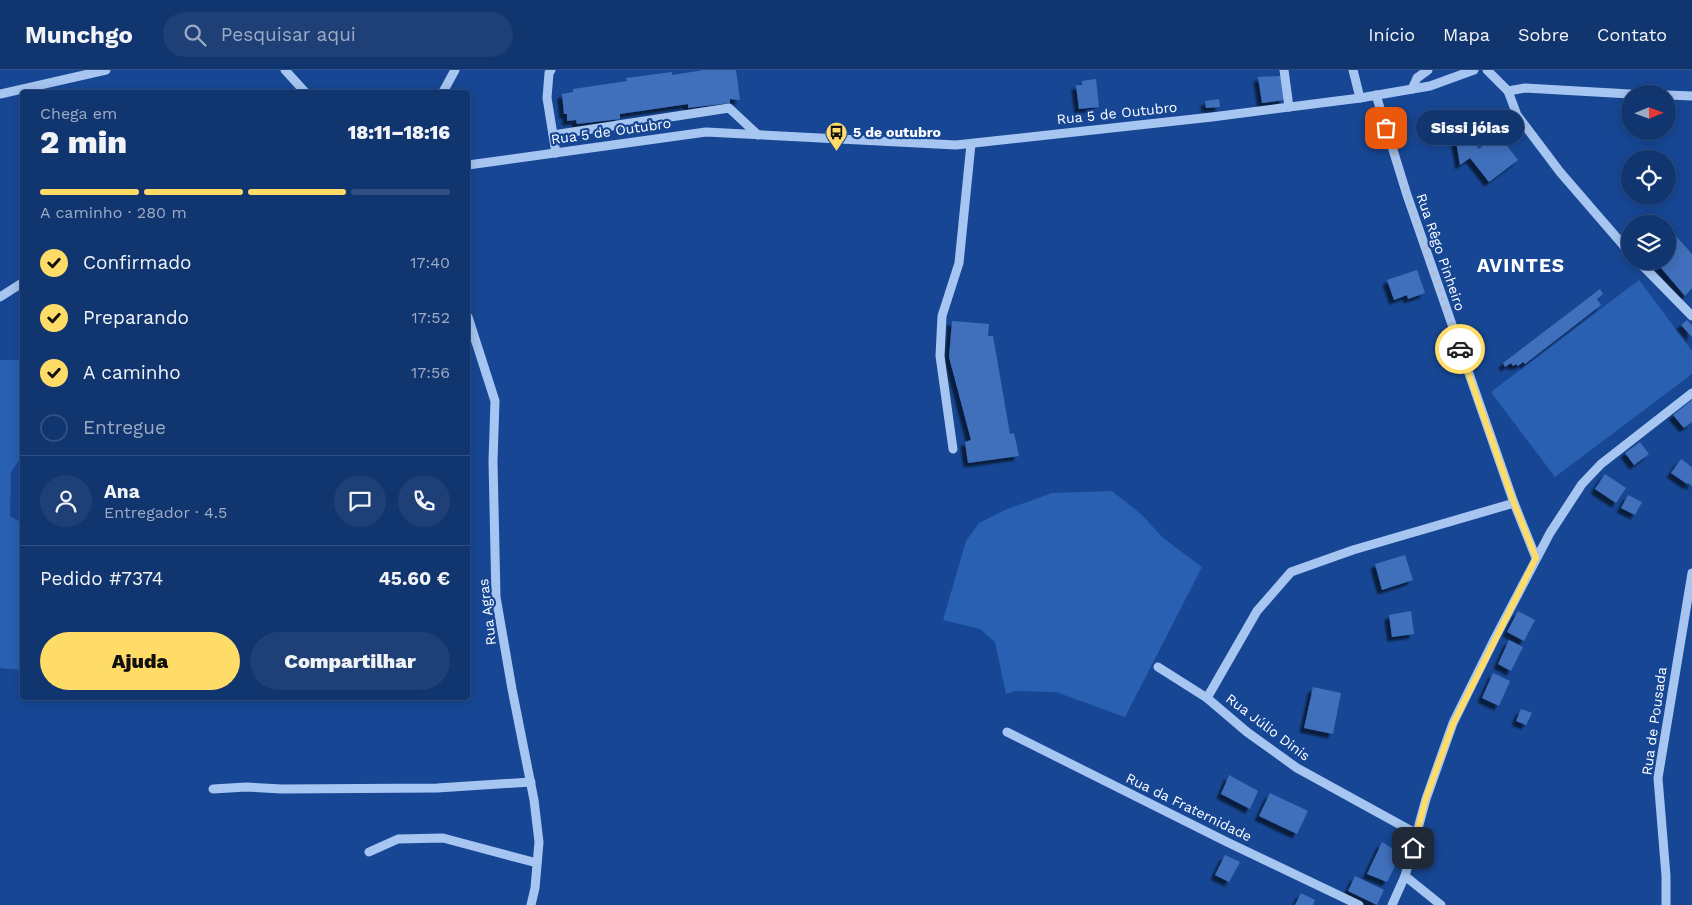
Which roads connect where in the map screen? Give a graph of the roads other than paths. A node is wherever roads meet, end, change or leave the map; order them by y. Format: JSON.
{"nodes":[{"id":1,"x":106,"y":70,"type":"edge"},
{"id":2,"x":285,"y":70,"type":"edge"},
{"id":3,"x":455,"y":70,"type":"edge"},
{"id":4,"x":551,"y":70,"type":"edge"},
{"id":5,"x":1284,"y":70,"type":"edge"},
{"id":6,"x":1354,"y":70,"type":"edge"},
{"id":7,"x":1428,"y":70,"type":"edge"},
{"id":8,"x":1474,"y":70,"type":"edge"},
{"id":9,"x":1487,"y":70,"type":"edge"},
{"id":10,"x":1412,"y":89,"type":"junction"},
{"id":11,"x":303,"y":90,"type":"edge"},
{"id":12,"x":444,"y":90,"type":"edge"},
{"id":13,"x":1508,"y":91,"type":"junction"},
{"id":14,"x":1621,"y":93,"type":"edge"},
{"id":15,"x":0,"y":94,"type":"edge"},
{"id":16,"x":1376,"y":95,"type":"junction"},
{"id":17,"x":1676,"y":95,"type":"edge"},
{"id":18,"x":1692,"y":96,"type":"edge"},
{"id":19,"x":1360,"y":98,"type":"junction"},
{"id":20,"x":1289,"y":107,"type":"junction"},
{"id":21,"x":758,"y":135,"type":"junction"},
{"id":22,"x":553,"y":136,"type":"junction"},
{"id":23,"x":971,"y":144,"type":"junction"},
{"id":24,"x":556,"y":153,"type":"junction"},
{"id":25,"x":470,"y":165,"type":"edge"},
{"id":26,"x":1621,"y":243,"type":"edge"},
{"id":27,"x":1648,"y":270,"type":"edge"},
{"id":28,"x":20,"y":284,"type":"edge"},
{"id":29,"x":0,"y":297,"type":"edge"},
{"id":30,"x":1690,"y":310,"type":"edge"},
{"id":31,"x":470,"y":323,"type":"edge"},
{"id":32,"x":1692,"y":393,"type":"edge"},
{"id":33,"x":953,"y":449,"type":"dead end"},
{"id":34,"x":1514,"y":503,"type":"junction"},
{"id":35,"x":1536,"y":558,"type":"junction"},
{"id":36,"x":1692,"y":573,"type":"edge"},
{"id":37,"x":1158,"y":667,"type":"dead end"},
{"id":38,"x":1207,"y":698,"type":"junction"},
{"id":39,"x":1007,"y":732,"type":"dead end"},
{"id":40,"x":531,"y":782,"type":"junction"},
{"id":41,"x":212,"y":789,"type":"dead end"},
{"id":42,"x":1417,"y":834,"type":"junction"},
{"id":43,"x":369,"y":852,"type":"dead end"},
{"id":44,"x":537,"y":863,"type":"junction"},
{"id":45,"x":1405,"y":876,"type":"junction"},
{"id":46,"x":532,"y":905,"type":"edge"},
{"id":47,"x":1359,"y":905,"type":"edge"},
{"id":48,"x":1392,"y":905,"type":"edge"},
{"id":49,"x":1441,"y":905,"type":"edge"},
{"id":50,"x":1666,"y":905,"type":"edge"}],
"edges":[{"from":1,"to":15,"type":"street"},
{"from":2,"to":11,"type":"street"},
{"from":3,"to":12,"type":"street"},
{"from":4,"to":22,"type":"street"},
{"from":5,"to":20,"type":"street"},
{"from":6,"to":19,"type":"street"},
{"from":7,"to":10,"type":"street"},
{"from":8,"to":10,"type":"street","name":"Rua 5 de Outubro"},
{"from":9,"to":13,"type":"street"},
{"from":10,"to":16,"type":"street","name":"Rua 5 de Outubro"},
{"from":13,"to":14,"type":"street"},
{"from":13,"to":26,"type":"street"},
{"from":16,"to":19,"type":"street","name":"Rua 5 de Outubro"},
{"from":16,"to":34,"type":"street","name":"Rua Rêgo Pinheiro"},
{"from":17,"to":18,"type":"street"},
{"from":19,"to":20,"type":"street","name":"Rua 5 de Outubro"},
{"from":20,"to":23,"type":"street","name":"Rua 5 de Outubro"},
{"from":21,"to":22,"type":"street","name":"Rua 5 de Outubro"},
{"from":21,"to":23,"type":"street","name":"Rua 5 de Outubro"},
{"from":21,"to":24,"type":"street","name":"Rua 5 de Outubro"},
{"from":22,"to":24,"type":"street"},
{"from":23,"to":33,"type":"street"},
{"from":24,"to":25,"type":"street","name":"Rua 5 de Outubro"},
{"from":27,"to":30,"type":"street"},
{"from":28,"to":29,"type":"street"},
{"from":31,"to":40,"type":"street","name":"Rua Agras"},
{"from":32,"to":35,"type":"street"},
{"from":34,"to":35,"type":"street","name":"Rua Rêgo Pinheiro"},
{"from":34,"to":38,"type":"street"},
{"from":35,"to":42,"type":"street"},
{"from":36,"to":50,"type":"street","name":"Rua de Pousada"},
{"from":37,"to":38,"type":"street","name":"Rua Júlio Dinis"},
{"from":38,"to":42,"type":"street","name":"Rua Júlio Dinis"},
{"from":39,"to":47,"type":"street","name":"Rua da Fraternidade"},
{"from":40,"to":41,"type":"street"},
{"from":40,"to":44,"type":"street","name":"Rua Agras"},
{"from":42,"to":45,"type":"street"},
{"from":43,"to":44,"type":"street"},
{"from":44,"to":46,"type":"street","name":"Rua Agras"},
{"from":45,"to":48,"type":"street"},
{"from":45,"to":49,"type":"street"}]}
